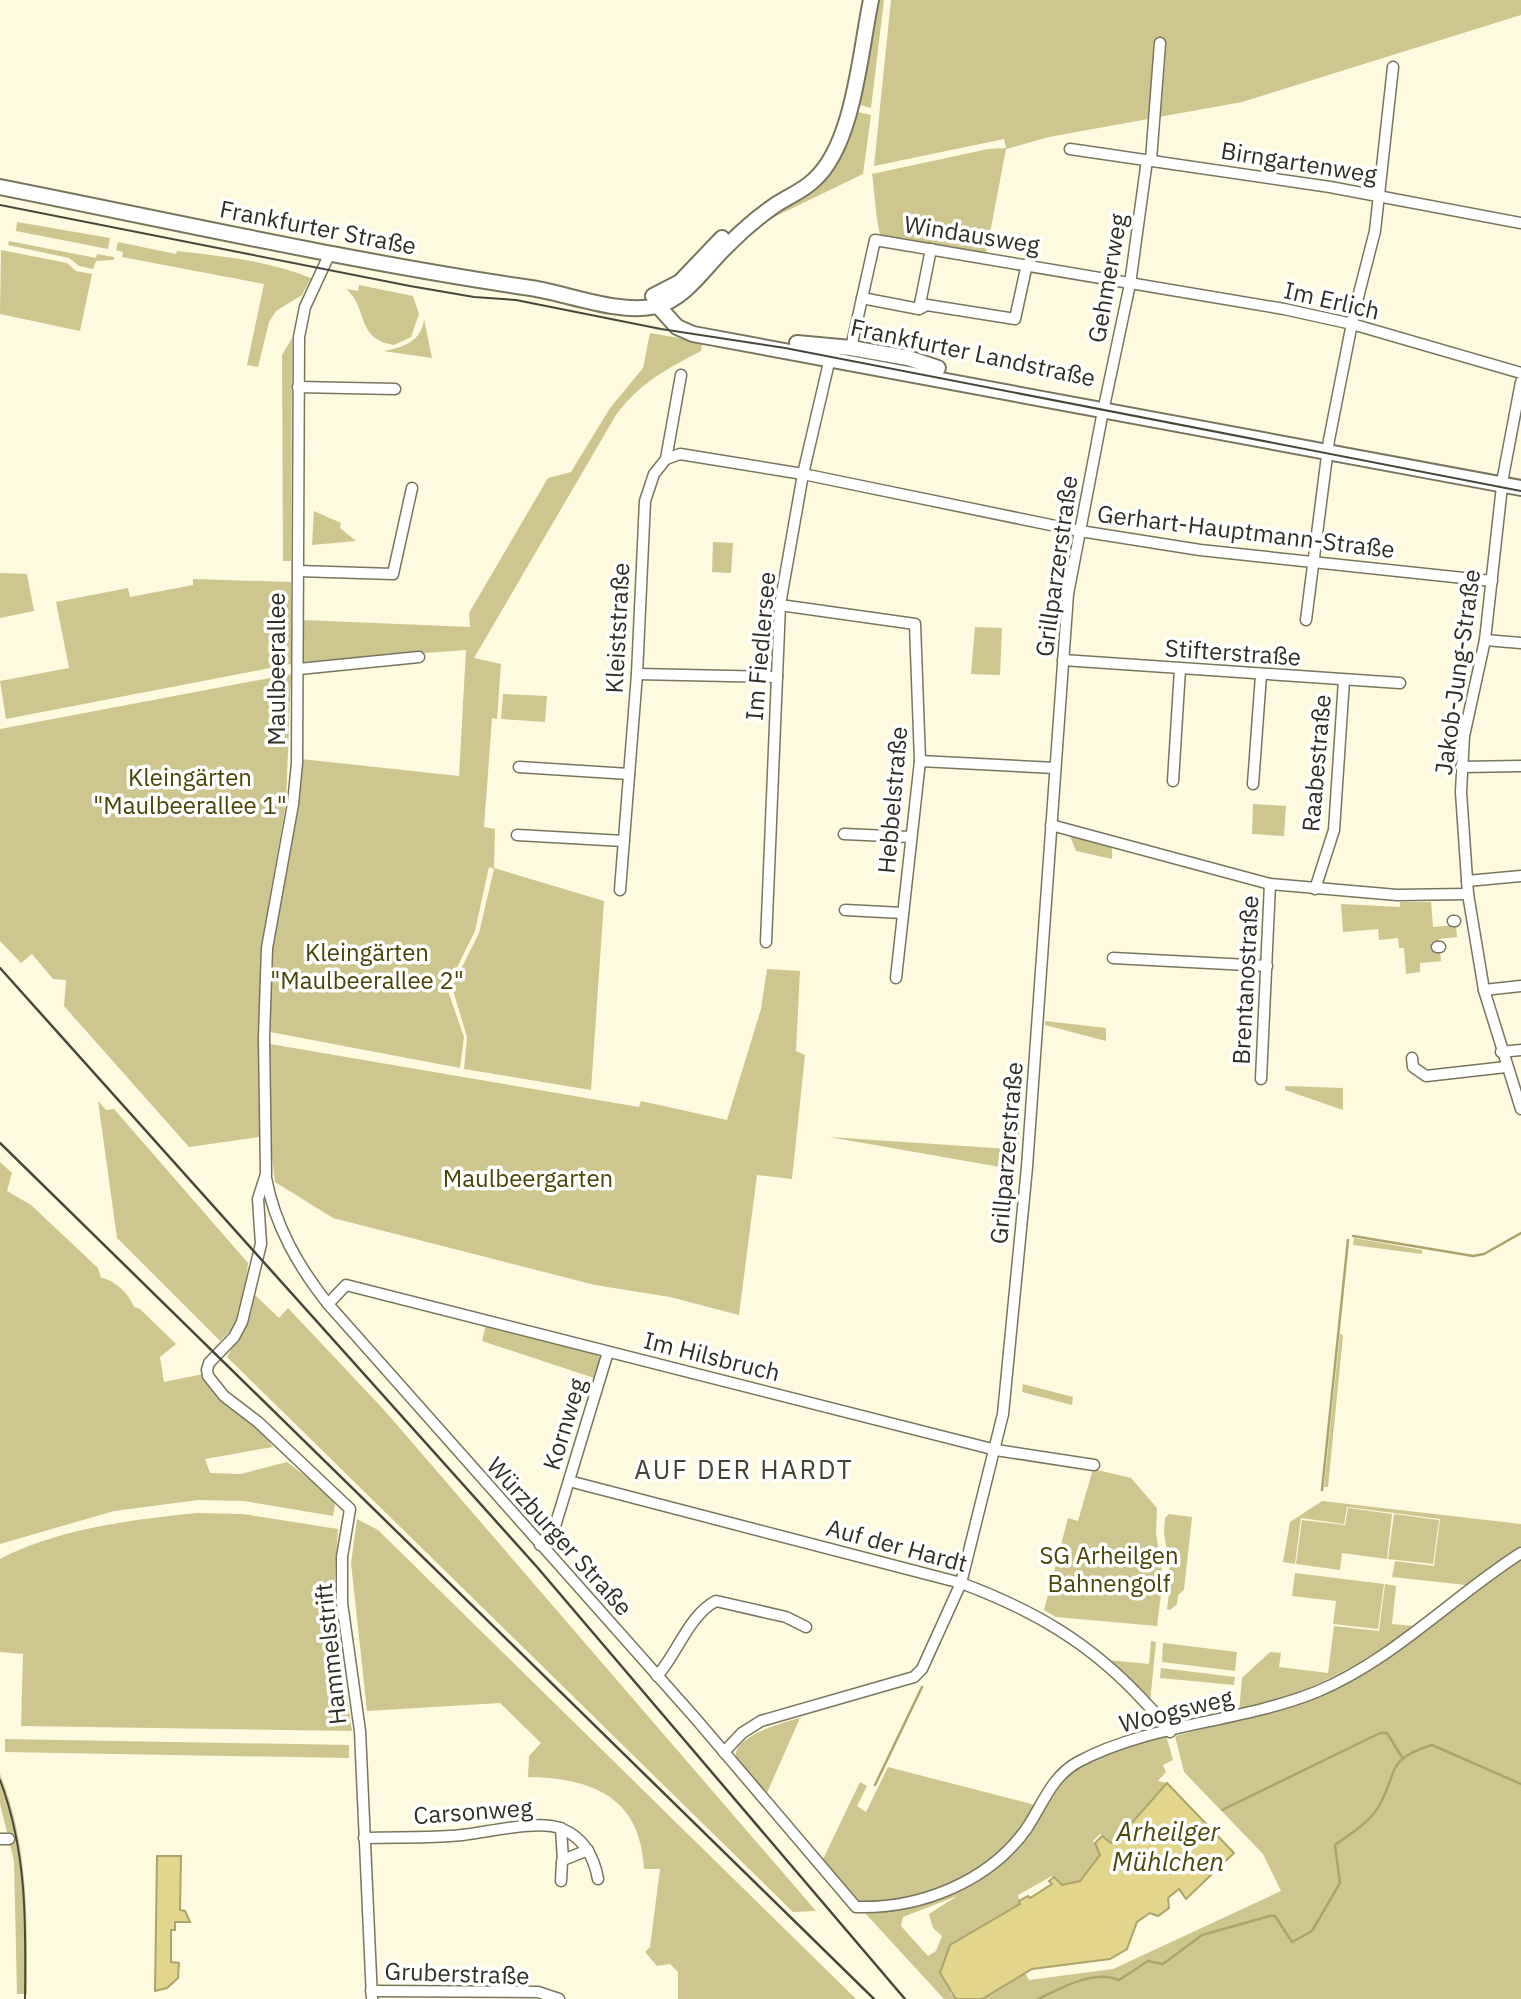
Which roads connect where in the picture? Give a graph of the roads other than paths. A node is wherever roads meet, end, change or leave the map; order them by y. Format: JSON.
{"nodes":[{"id":1,"x":871,"y":0,"type":"edge"},
{"id":2,"x":1160,"y":43,"type":"dead end"},
{"id":3,"x":1393,"y":67,"type":"dead end"},
{"id":4,"x":1070,"y":149,"type":"dead end"},
{"id":5,"x":1149,"y":160,"type":"junction"},
{"id":6,"x":0,"y":187,"type":"edge"},
{"id":7,"x":1380,"y":197,"type":"junction"},
{"id":8,"x":1521,"y":223,"type":"edge"},
{"id":9,"x":931,"y":250,"type":"junction"},
{"id":10,"x":330,"y":253,"type":"junction"},
{"id":11,"x":1027,"y":264,"type":"junction"},
{"id":12,"x":1130,"y":284,"type":"junction"},
{"id":13,"x":862,"y":298,"type":"junction"},
{"id":14,"x":663,"y":300,"type":"junction"},
{"id":15,"x":919,"y":309,"type":"junction"},
{"id":16,"x":1352,"y":324,"type":"junction"},
{"id":17,"x":851,"y":348,"type":"junction"},
{"id":18,"x":831,"y":352,"type":"junction"},
{"id":19,"x":1521,"y":373,"type":"edge"},
{"id":20,"x":681,"y":375,"type":"dead end"},
{"id":21,"x":1521,"y":382,"type":"edge"},
{"id":22,"x":298,"y":387,"type":"junction"},
{"id":23,"x":395,"y":389,"type":"dead end"},
{"id":24,"x":1104,"y":407,"type":"junction"},
{"id":25,"x":1327,"y":452,"type":"junction"},
{"id":26,"x":666,"y":459,"type":"junction"},
{"id":27,"x":803,"y":474,"type":"junction"},
{"id":28,"x":1502,"y":485,"type":"junction"},
{"id":29,"x":412,"y":488,"type":"dead end"},
{"id":30,"x":1521,"y":488,"type":"edge"},
{"id":31,"x":1080,"y":531,"type":"junction"},
{"id":32,"x":1312,"y":562,"type":"junction"},
{"id":33,"x":298,"y":571,"type":"junction"},
{"id":34,"x":1492,"y":581,"type":"junction"},
{"id":35,"x":780,"y":605,"type":"junction"},
{"id":36,"x":1306,"y":620,"type":"dead end"},
{"id":37,"x":1485,"y":640,"type":"junction"},
{"id":38,"x":1521,"y":642,"type":"edge"},
{"id":39,"x":419,"y":657,"type":"dead end"},
{"id":40,"x":1063,"y":660,"type":"junction"},
{"id":41,"x":299,"y":669,"type":"junction"},
{"id":42,"x":1180,"y":670,"type":"junction"},
{"id":43,"x":637,"y":674,"type":"junction"},
{"id":44,"x":1261,"y":674,"type":"junction"},
{"id":45,"x":777,"y":677,"type":"junction"},
{"id":46,"x":1344,"y":680,"type":"junction"},
{"id":47,"x":1400,"y":683,"type":"dead end"},
{"id":48,"x":920,"y":761,"type":"junction"},
{"id":49,"x":1521,"y":766,"type":"edge"},
{"id":50,"x":1461,"y":767,"type":"junction"},
{"id":51,"x":519,"y":768,"type":"dead end"},
{"id":52,"x":1055,"y":768,"type":"junction"},
{"id":53,"x":629,"y":774,"type":"junction"},
{"id":54,"x":1173,"y":781,"type":"dead end"},
{"id":55,"x":1253,"y":784,"type":"dead end"},
{"id":56,"x":1051,"y":825,"type":"junction"},
{"id":57,"x":844,"y":834,"type":"dead end"},
{"id":58,"x":517,"y":835,"type":"dead end"},
{"id":59,"x":911,"y":837,"type":"junction"},
{"id":60,"x":624,"y":841,"type":"junction"},
{"id":61,"x":1521,"y":876,"type":"edge"},
{"id":62,"x":1467,"y":881,"type":"junction"},
{"id":63,"x":1270,"y":884,"type":"junction"},
{"id":64,"x":1315,"y":889,"type":"junction"},
{"id":65,"x":620,"y":890,"type":"dead end"},
{"id":66,"x":1468,"y":894,"type":"junction"},
{"id":67,"x":845,"y":910,"type":"dead end"},
{"id":68,"x":903,"y":913,"type":"junction"},
{"id":69,"x":766,"y":942,"type":"dead end"},
{"id":70,"x":1113,"y":958,"type":"dead end"},
{"id":71,"x":1267,"y":966,"type":"junction"},
{"id":72,"x":896,"y":978,"type":"dead end"},
{"id":73,"x":1521,"y":986,"type":"edge"},
{"id":74,"x":1483,"y":990,"type":"junction"},
{"id":75,"x":1521,"y":1051,"type":"edge"},
{"id":76,"x":1501,"y":1052,"type":"junction"},
{"id":77,"x":1412,"y":1058,"type":"dead end"},
{"id":78,"x":1506,"y":1067,"type":"junction"},
{"id":79,"x":1261,"y":1079,"type":"dead end"},
{"id":80,"x":1521,"y":1110,"type":"edge"},
{"id":81,"x":266,"y":1174,"type":"junction"},
{"id":82,"x":328,"y":1304,"type":"junction"},
{"id":83,"x":608,"y":1352,"type":"junction"},
{"id":84,"x":207,"y":1366,"type":"joint"},
{"id":85,"x":996,"y":1450,"type":"junction"},
{"id":86,"x":1094,"y":1465,"type":"dead end"},
{"id":87,"x":569,"y":1481,"type":"junction"},
{"id":88,"x":540,"y":1545,"type":"junction"},
{"id":89,"x":1521,"y":1553,"type":"edge"},
{"id":90,"x":961,"y":1583,"type":"junction"},
{"id":91,"x":806,"y":1627,"type":"dead end"},
{"id":92,"x":657,"y":1675,"type":"junction"},
{"id":93,"x":1170,"y":1732,"type":"junction"},
{"id":94,"x":724,"y":1752,"type":"junction"},
{"id":95,"x":561,"y":1828,"type":"junction"},
{"id":96,"x":364,"y":1838,"type":"junction"},
{"id":97,"x":588,"y":1850,"type":"junction"},
{"id":98,"x":562,"y":1861,"type":"dead end"},
{"id":99,"x":597,"y":1879,"type":"dead end"},
{"id":100,"x":561,"y":1881,"type":"dead end"},
{"id":101,"x":856,"y":1907,"type":"joint"},
{"id":102,"x":372,"y":1995,"type":"edge"},
{"id":103,"x":538,"y":1996,"type":"edge"},
{"id":104,"x":559,"y":1999,"type":"edge"}],
"edges":[{"from":1,"to":14,"type":"street","name":"Frankfurter Straße"},
{"from":2,"to":5,"type":"street","name":"Gehmerweg"},
{"from":3,"to":7,"type":"street"},
{"from":4,"to":5,"type":"street","name":"Birngartenweg"},
{"from":5,"to":7,"type":"street","name":"Birngartenweg"},
{"from":5,"to":12,"type":"street","name":"Gehmerweg"},
{"from":6,"to":10,"type":"street","name":"Frankfurter Straße"},
{"from":7,"to":8,"type":"street","name":"Birngartenweg"},
{"from":7,"to":16,"type":"street"},
{"from":9,"to":11,"type":"street","name":"Windausweg"},
{"from":9,"to":13,"type":"street","name":"Windausweg"},
{"from":9,"to":15,"type":"street"},
{"from":10,"to":14,"type":"street","name":"Frankfurter Straße"},
{"from":10,"to":22,"type":"street","name":"Maulbeerallee"},
{"from":11,"to":12,"type":"street","name":"Windausweg"},
{"from":11,"to":15,"type":"street"},
{"from":12,"to":16,"type":"street","name":"Im Erlich"},
{"from":12,"to":24,"type":"street","name":"Gehmerweg"},
{"from":13,"to":15,"type":"street"},
{"from":13,"to":17,"type":"street","name":"Windausweg"},
{"from":14,"to":18,"type":"street","name":"Frankfurter Landstraße"},
{"from":16,"to":19,"type":"street","name":"Im Erlich"},
{"from":16,"to":25,"type":"street"},
{"from":17,"to":18,"type":"street","name":"Frankfurter Landstraße"},
{"from":17,"to":24,"type":"street","name":"Frankfurter Landstraße"},
{"from":18,"to":24,"type":"street","name":"Frankfurter Landstraße"},
{"from":18,"to":27,"type":"street","name":"Im Fiedlersee"},
{"from":20,"to":26,"type":"street","name":"Kleiststraße"},
{"from":21,"to":28,"type":"street","name":"Jakob-Jung-Straße"},
{"from":22,"to":23,"type":"street"},
{"from":22,"to":33,"type":"street","name":"Maulbeerallee"},
{"from":24,"to":25,"type":"street","name":"Frankfurter Landstraße"},
{"from":24,"to":31,"type":"street","name":"Grillparzerstraße"},
{"from":25,"to":28,"type":"street","name":"Frankfurter Landstraße"},
{"from":25,"to":32,"type":"street"},
{"from":26,"to":27,"type":"street","name":"Gerhart-Hauptmann-Straße"},
{"from":26,"to":43,"type":"street","name":"Kleiststraße"},
{"from":27,"to":31,"type":"street","name":"Gerhart-Hauptmann-Straße"},
{"from":27,"to":35,"type":"street","name":"Im Fiedlersee"},
{"from":28,"to":30,"type":"street","name":"Frankfurter Landstraße"},
{"from":28,"to":34,"type":"street","name":"Jakob-Jung-Straße"},
{"from":29,"to":33,"type":"street"},
{"from":31,"to":32,"type":"street","name":"Gerhart-Hauptmann-Straße"},
{"from":31,"to":40,"type":"street","name":"Grillparzerstraße"},
{"from":32,"to":34,"type":"street","name":"Gerhart-Hauptmann-Straße"},
{"from":32,"to":36,"type":"street"},
{"from":33,"to":41,"type":"street","name":"Maulbeerallee"},
{"from":34,"to":37,"type":"street","name":"Jakob-Jung-Straße"},
{"from":35,"to":45,"type":"street","name":"Im Fiedlersee"},
{"from":35,"to":48,"type":"street","name":"Hebbelstraße"},
{"from":37,"to":38,"type":"street"},
{"from":37,"to":50,"type":"street","name":"Jakob-Jung-Straße"},
{"from":39,"to":41,"type":"street"},
{"from":40,"to":42,"type":"street","name":"Stifterstraße"},
{"from":40,"to":52,"type":"street","name":"Grillparzerstraße"},
{"from":41,"to":81,"type":"street","name":"Maulbeerallee"},
{"from":42,"to":44,"type":"street","name":"Stifterstraße"},
{"from":42,"to":54,"type":"street"},
{"from":43,"to":45,"type":"street"},
{"from":43,"to":53,"type":"street","name":"Kleiststraße"},
{"from":44,"to":46,"type":"street","name":"Stifterstraße"},
{"from":44,"to":55,"type":"street"},
{"from":45,"to":69,"type":"street","name":"Im Fiedlersee"},
{"from":46,"to":47,"type":"street","name":"Stifterstraße"},
{"from":46,"to":64,"type":"street","name":"Raabestraße"},
{"from":48,"to":52,"type":"street"},
{"from":48,"to":59,"type":"street","name":"Hebbelstraße"},
{"from":49,"to":50,"type":"street"},
{"from":50,"to":62,"type":"street","name":"Jakob-Jung-Straße"},
{"from":51,"to":53,"type":"street"},
{"from":52,"to":56,"type":"street","name":"Grillparzerstraße"},
{"from":53,"to":60,"type":"street","name":"Kleiststraße"},
{"from":56,"to":63,"type":"street"},
{"from":56,"to":85,"type":"street","name":"Grillparzerstraße"},
{"from":57,"to":59,"type":"street"},
{"from":58,"to":60,"type":"street"},
{"from":59,"to":68,"type":"street","name":"Hebbelstraße"},
{"from":60,"to":65,"type":"street","name":"Kleiststraße"},
{"from":61,"to":62,"type":"street"},
{"from":62,"to":66,"type":"street","name":"Jakob-Jung-Straße"},
{"from":63,"to":64,"type":"street"},
{"from":63,"to":71,"type":"street","name":"Brentanostraße"},
{"from":64,"to":66,"type":"street"},
{"from":66,"to":74,"type":"street","name":"Jakob-Jung-Straße"},
{"from":67,"to":68,"type":"street"},
{"from":68,"to":72,"type":"street","name":"Hebbelstraße"},
{"from":70,"to":71,"type":"street"},
{"from":71,"to":79,"type":"street","name":"Brentanostraße"},
{"from":73,"to":74,"type":"street"},
{"from":74,"to":76,"type":"street","name":"Jakob-Jung-Straße"},
{"from":75,"to":76,"type":"street"},
{"from":76,"to":78,"type":"street","name":"Jakob-Jung-Straße"},
{"from":77,"to":78,"type":"street"},
{"from":78,"to":80,"type":"street","name":"Jakob-Jung-Straße"},
{"from":81,"to":82,"type":"street","name":"Würzburger Straße"},
{"from":81,"to":84,"type":"street","name":"Maulbeerallee"},
{"from":82,"to":83,"type":"street","name":"Im Hilsbruch"},
{"from":82,"to":88,"type":"street","name":"Würzburger Straße"},
{"from":83,"to":85,"type":"street","name":"Im Hilsbruch"},
{"from":83,"to":87,"type":"street","name":"Kornweg"},
{"from":84,"to":96,"type":"street","name":"Hammelstrift"},
{"from":85,"to":86,"type":"street","name":"Im Hilsbruch"},
{"from":85,"to":90,"type":"street","name":"Grillparzerstraße"},
{"from":87,"to":88,"type":"street","name":"Kornweg"},
{"from":87,"to":90,"type":"street","name":"Auf der Hardt"},
{"from":88,"to":92,"type":"street","name":"Würzburger Straße"},
{"from":89,"to":93,"type":"street","name":"Woogsweg"},
{"from":90,"to":93,"type":"street","name":"Auf der Hardt"},
{"from":90,"to":94,"type":"street","name":"Grillparzerstraße"},
{"from":91,"to":92,"type":"street"},
{"from":92,"to":94,"type":"street","name":"Würzburger Straße"},
{"from":93,"to":101,"type":"street","name":"Woogsweg"},
{"from":94,"to":101,"type":"street","name":"Würzburger Straße"},
{"from":95,"to":96,"type":"street","name":"Carsonweg"},
{"from":95,"to":97,"type":"street","name":"Carsonweg"},
{"from":95,"to":97,"type":"street"},
{"from":96,"to":102,"type":"street","name":"Hammelstrift"},
{"from":97,"to":99,"type":"street"},
{"from":98,"to":100,"type":"street"},
{"from":102,"to":103,"type":"street","name":"Gruberstraße"},
{"from":103,"to":104,"type":"street","name":"Gruberstraße"}]}
